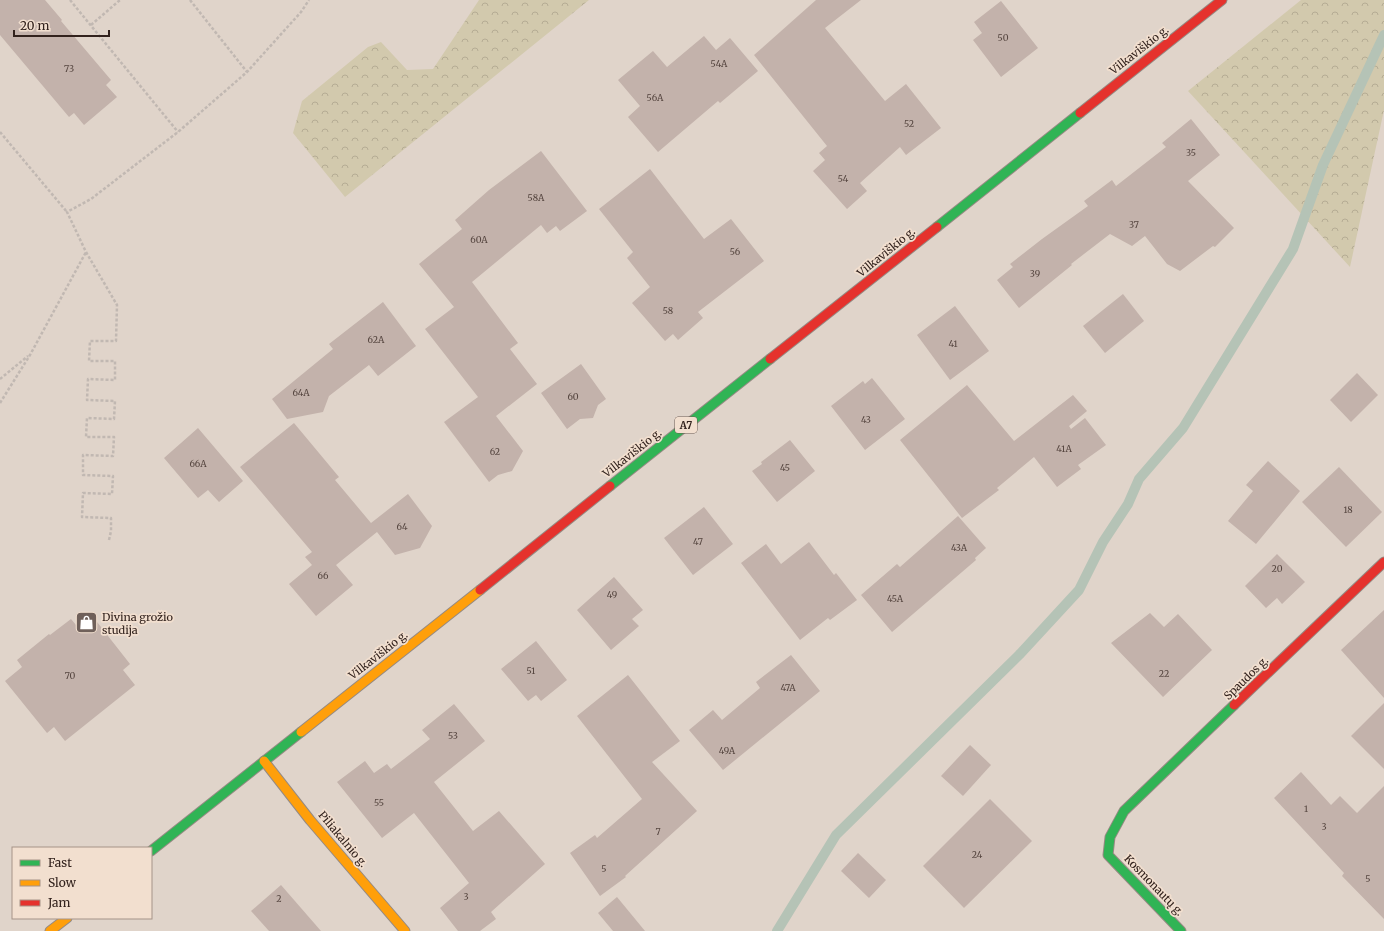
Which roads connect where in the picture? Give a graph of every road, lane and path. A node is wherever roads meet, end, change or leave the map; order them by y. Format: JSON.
{"nodes":[{"id":1,"x":70,"y":0,"type":"edge"},
{"id":2,"x":120,"y":0,"type":"edge"},
{"id":3,"x":190,"y":0,"type":"edge"},
{"id":4,"x":309,"y":0,"type":"edge"},
{"id":5,"x":1222,"y":0,"type":"edge"},
{"id":6,"x":91,"y":25,"type":"junction"},
{"id":7,"x":247,"y":72,"type":"junction"},
{"id":8,"x":0,"y":132,"type":"edge"},
{"id":9,"x":178,"y":132,"type":"junction"},
{"id":10,"x":67,"y":212,"type":"junction"},
{"id":11,"x":86,"y":252,"type":"junction"},
{"id":12,"x":30,"y":355,"type":"junction"},
{"id":13,"x":0,"y":378,"type":"edge"},
{"id":14,"x":0,"y":403,"type":"edge"},
{"id":15,"x":109,"y":540,"type":"dead end"},
{"id":16,"x":1384,"y":562,"type":"edge"},
{"id":17,"x":264,"y":761,"type":"junction"},
{"id":18,"x":1124,"y":811,"type":"joint"},
{"id":19,"x":152,"y":850,"type":"edge"},
{"id":20,"x":66,"y":919,"type":"edge"},
{"id":21,"x":50,"y":931,"type":"edge"},
{"id":22,"x":405,"y":931,"type":"edge"},
{"id":23,"x":1182,"y":931,"type":"edge"}],
"edges":[{"from":1,"to":6,"type":"path"},
{"from":2,"to":6,"type":"path"},
{"from":3,"to":7,"type":"path"},
{"from":4,"to":7,"type":"path"},
{"from":5,"to":17,"type":"main road","name":"Vilkaviškio g.","number":"A7"},
{"from":6,"to":9,"type":"path"},
{"from":7,"to":9,"type":"path"},
{"from":8,"to":10,"type":"path"},
{"from":9,"to":10,"type":"path"},
{"from":10,"to":11,"type":"path"},
{"from":11,"to":12,"type":"path"},
{"from":11,"to":15,"type":"path"},
{"from":12,"to":13,"type":"path"},
{"from":12,"to":14,"type":"path"},
{"from":16,"to":18,"type":"main road","name":"Spaudos g."},
{"from":17,"to":19,"type":"main road","name":"Vilkaviškio g.","number":"A7"},
{"from":17,"to":22,"type":"main road","name":"Piliakalnio g."},
{"from":18,"to":23,"type":"main road","name":"Kosmonautų g."},
{"from":20,"to":21,"type":"main road"}]}
